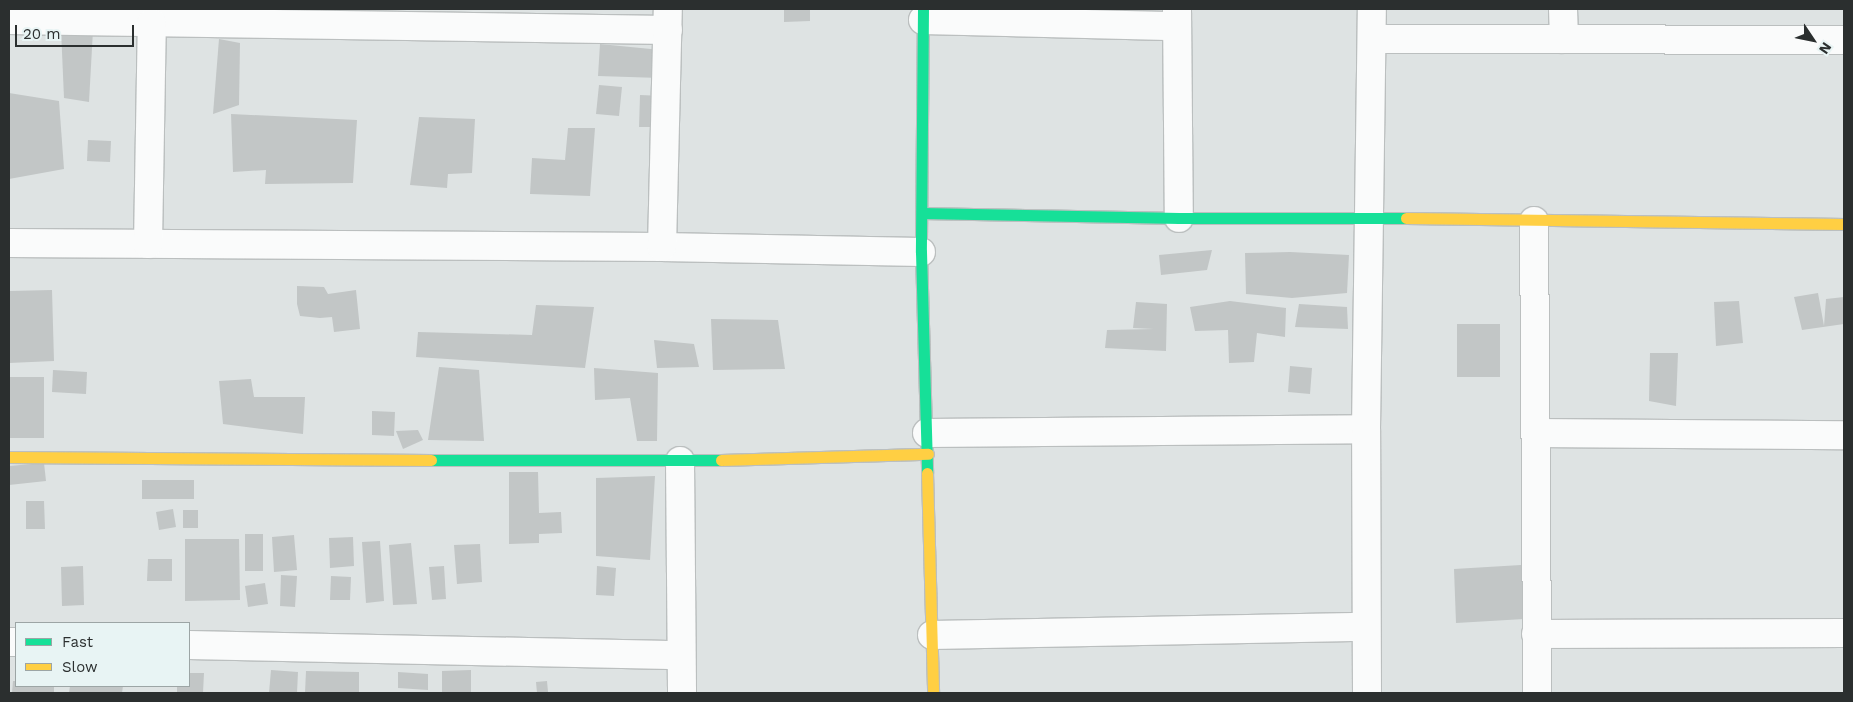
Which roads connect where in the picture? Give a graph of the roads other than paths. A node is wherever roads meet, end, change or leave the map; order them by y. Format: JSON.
{"nodes":[{"id":1,"x":1372,"y":9,"type":"edge"},
{"id":2,"x":1563,"y":9,"type":"edge"},
{"id":3,"x":923,"y":14,"type":"edge"},
{"id":4,"x":1177,"y":17,"type":"edge"},
{"id":5,"x":668,"y":19,"type":"edge"},
{"id":6,"x":9,"y":20,"type":"edge"},
{"id":7,"x":152,"y":23,"type":"junction"},
{"id":8,"x":1372,"y":39,"type":"junction"},
{"id":9,"x":1564,"y":39,"type":"junction"},
{"id":10,"x":1844,"y":40,"type":"edge"},
{"id":11,"x":922,"y":213,"type":"junction"},
{"id":12,"x":1179,"y":218,"type":"junction"},
{"id":13,"x":1370,"y":218,"type":"junction"},
{"id":14,"x":1534,"y":221,"type":"junction"},
{"id":15,"x":1844,"y":224,"type":"edge"},
{"id":16,"x":9,"y":243,"type":"edge"},
{"id":17,"x":148,"y":244,"type":"junction"},
{"id":18,"x":662,"y":247,"type":"junction"},
{"id":19,"x":921,"y":252,"type":"junction"},
{"id":20,"x":1366,"y":429,"type":"junction"},
{"id":21,"x":1536,"y":433,"type":"junction"},
{"id":22,"x":1844,"y":435,"type":"edge"},
{"id":23,"x":927,"y":444,"type":"junction"},
{"id":24,"x":9,"y":457,"type":"edge"},
{"id":25,"x":680,"y":461,"type":"junction"},
{"id":26,"x":1366,"y":627,"type":"junction"},
{"id":27,"x":1844,"y":633,"type":"edge"},
{"id":28,"x":1536,"y":634,"type":"junction"},
{"id":29,"x":932,"y":635,"type":"junction"},
{"id":30,"x":190,"y":646,"type":"edge"},
{"id":31,"x":681,"y":655,"type":"junction"},
{"id":32,"x":682,"y":693,"type":"edge"},
{"id":33,"x":932,"y":693,"type":"edge"},
{"id":34,"x":1367,"y":693,"type":"edge"},
{"id":35,"x":1537,"y":693,"type":"edge"}],
"edges":[{"from":1,"to":8,"type":"street"},
{"from":2,"to":9,"type":"street"},
{"from":3,"to":4,"type":"street"},
{"from":3,"to":11,"type":"street"},
{"from":4,"to":12,"type":"street"},
{"from":5,"to":7,"type":"street"},
{"from":5,"to":18,"type":"street"},
{"from":6,"to":7,"type":"street"},
{"from":7,"to":17,"type":"street"},
{"from":8,"to":9,"type":"street"},
{"from":8,"to":13,"type":"street"},
{"from":9,"to":10,"type":"street"},
{"from":11,"to":12,"type":"street"},
{"from":11,"to":19,"type":"street"},
{"from":12,"to":13,"type":"street"},
{"from":13,"to":14,"type":"street"},
{"from":13,"to":20,"type":"street"},
{"from":14,"to":15,"type":"street"},
{"from":14,"to":21,"type":"street"},
{"from":16,"to":17,"type":"street"},
{"from":17,"to":18,"type":"street"},
{"from":18,"to":19,"type":"street"},
{"from":19,"to":23,"type":"street"},
{"from":20,"to":23,"type":"street"},
{"from":20,"to":26,"type":"street"},
{"from":21,"to":22,"type":"street"},
{"from":21,"to":28,"type":"street"},
{"from":23,"to":25,"type":"street"},
{"from":23,"to":29,"type":"street"},
{"from":24,"to":25,"type":"street"},
{"from":25,"to":31,"type":"street"},
{"from":26,"to":29,"type":"street"},
{"from":26,"to":34,"type":"street"},
{"from":27,"to":28,"type":"street"},
{"from":28,"to":35,"type":"street"},
{"from":29,"to":33,"type":"street"},
{"from":30,"to":31,"type":"street"},
{"from":31,"to":32,"type":"street"}]}
